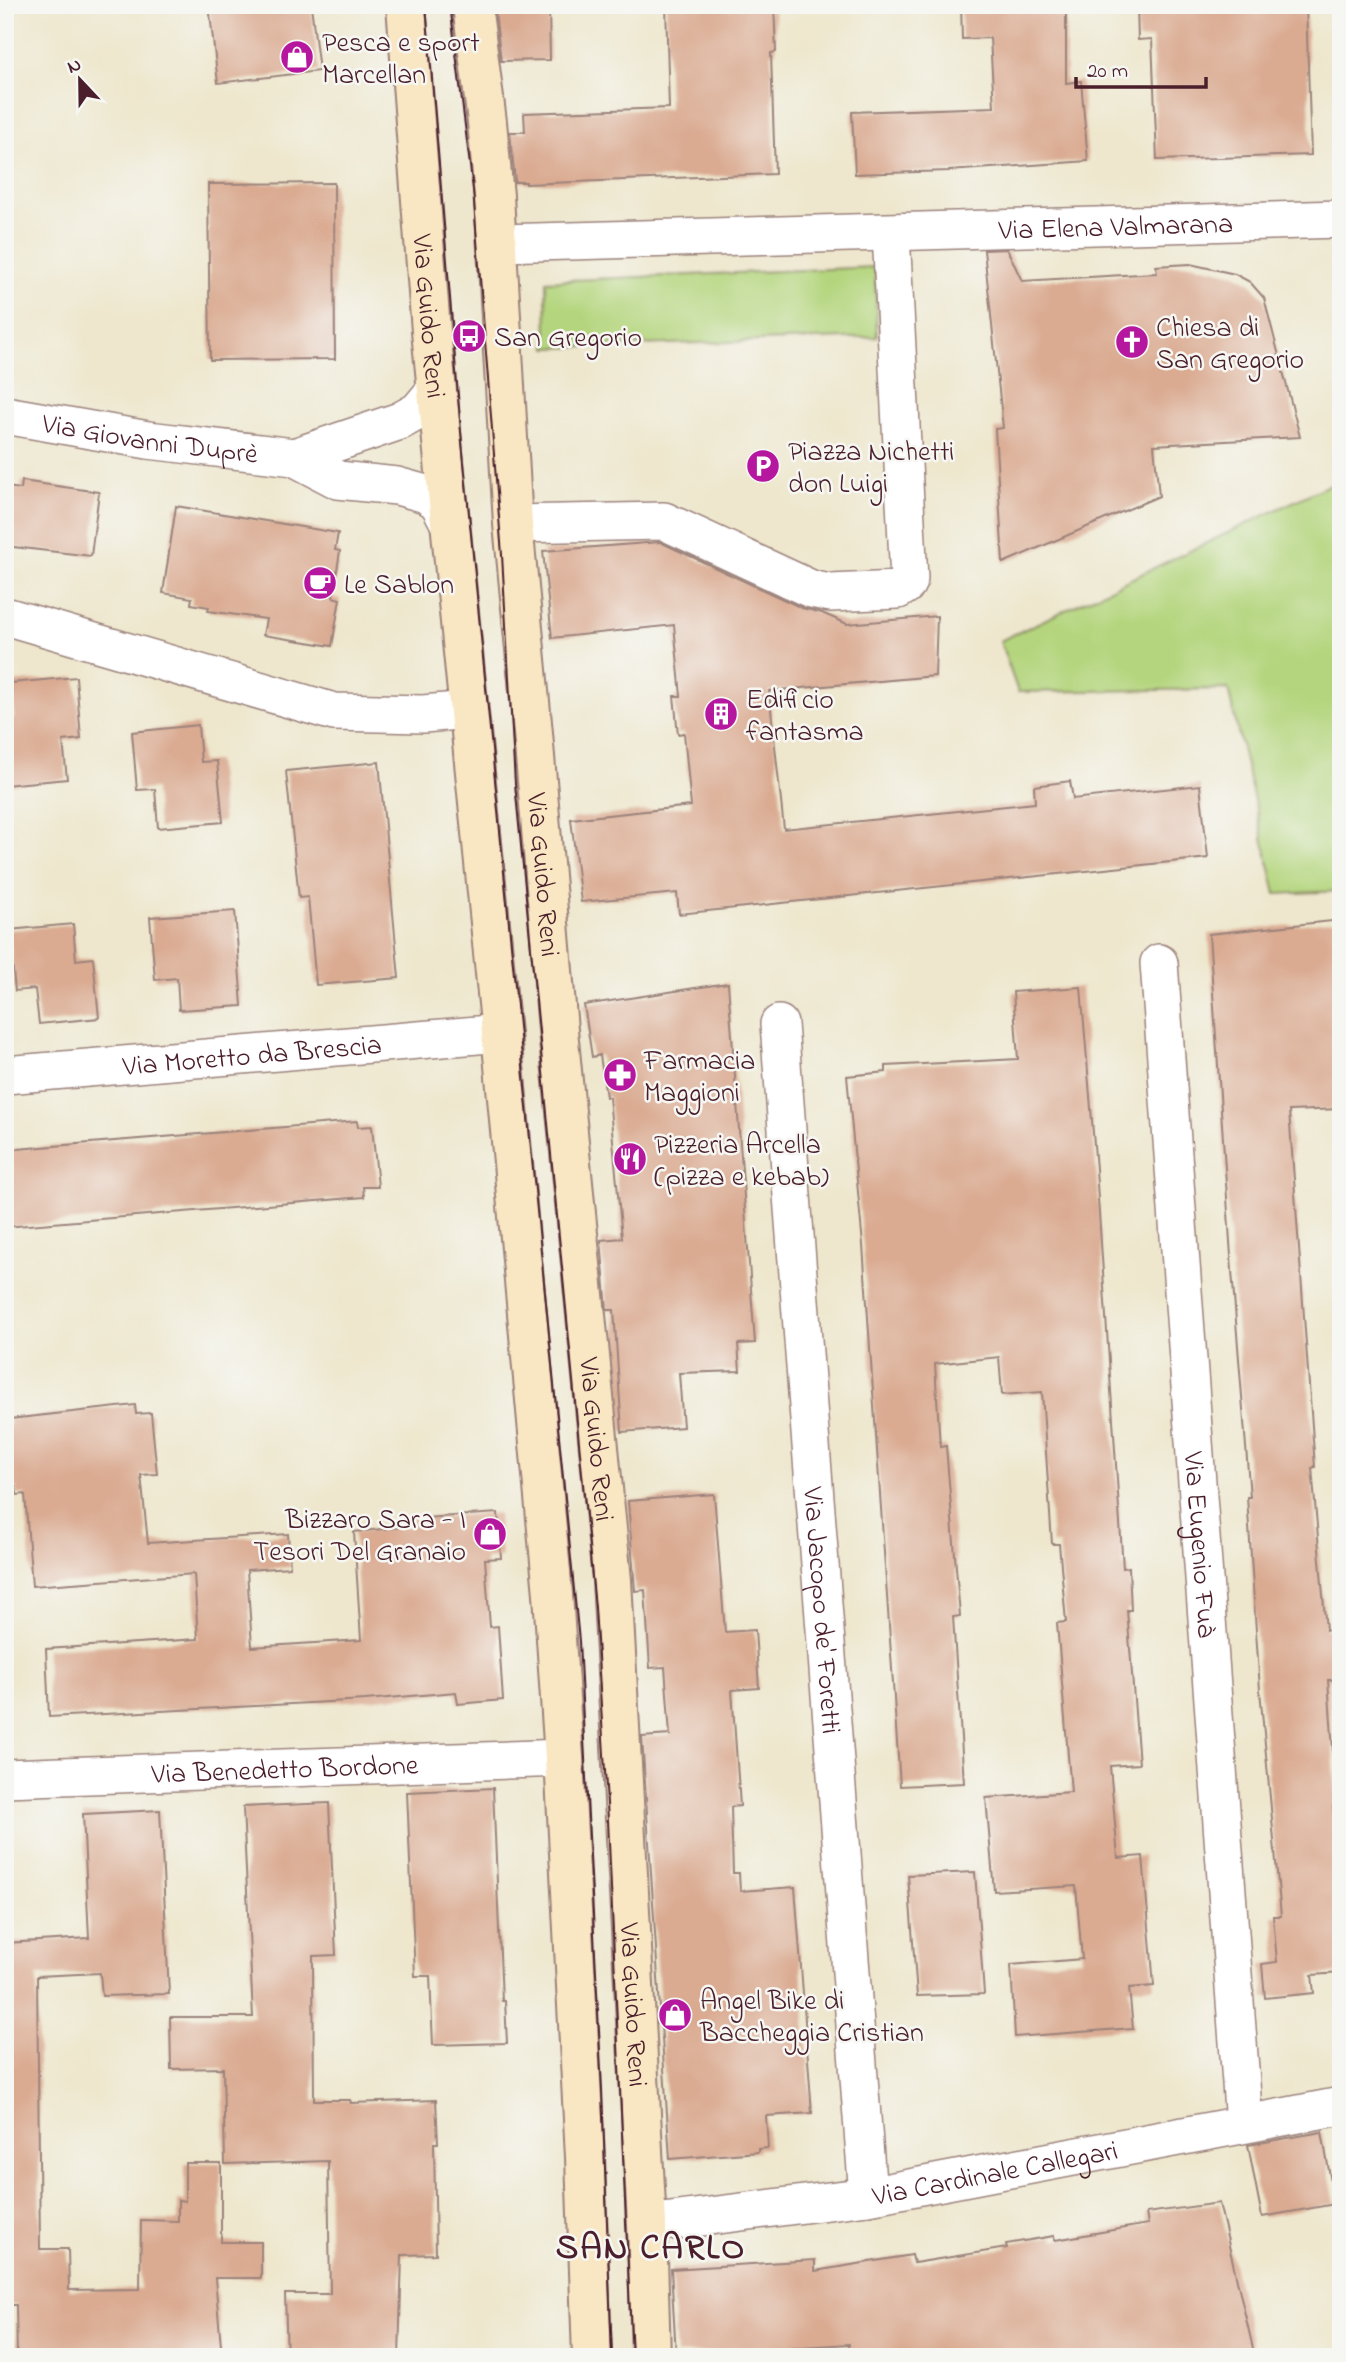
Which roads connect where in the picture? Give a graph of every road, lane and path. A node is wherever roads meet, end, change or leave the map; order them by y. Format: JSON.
{"nodes":[{"id":1,"x":406,"y":5,"type":"edge"},
{"id":2,"x":472,"y":5,"type":"edge"},
{"id":3,"x":1341,"y":219,"type":"edge"},
{"id":4,"x":891,"y":233,"type":"junction"},
{"id":5,"x":496,"y":243,"type":"junction"},
{"id":6,"x":436,"y":382,"type":"junction"},
{"id":7,"x":5,"y":415,"type":"edge"},
{"id":8,"x":294,"y":457,"type":"junction"},
{"id":9,"x":449,"y":523,"type":"junction"},
{"id":10,"x":513,"y":524,"type":"junction"},
{"id":11,"x":5,"y":616,"type":"edge"},
{"id":12,"x":469,"y":710,"type":"junction"},
{"id":13,"x":1159,"y":963,"type":"dead end"},
{"id":14,"x":779,"y":1024,"type":"dead end"},
{"id":15,"x":501,"y":1033,"type":"junction"},
{"id":16,"x":5,"y":1075,"type":"edge"},
{"id":17,"x":564,"y":1758,"type":"junction"},
{"id":18,"x":5,"y":1779,"type":"edge"},
{"id":19,"x":1341,"y":2106,"type":"edge"},
{"id":20,"x":1244,"y":2124,"type":"junction"},
{"id":21,"x":868,"y":2196,"type":"junction"},
{"id":22,"x":647,"y":2224,"type":"junction"},
{"id":23,"x":592,"y":2357,"type":"edge"},
{"id":24,"x":651,"y":2357,"type":"edge"}],
"edges":[{"from":1,"to":6,"type":"street","name":"Via Guido Reni"},
{"from":2,"to":5,"type":"street","name":"Via Guido Reni"},
{"from":3,"to":4,"type":"street","name":"Via Elena Valmarana"},
{"from":4,"to":5,"type":"street","name":"Via Elena Valmarana"},
{"from":4,"to":10,"type":"street"},
{"from":5,"to":10,"type":"street","name":"Via Guido Reni"},
{"from":6,"to":8,"type":"street","name":"Via Giovanni Duprè"},
{"from":6,"to":9,"type":"street","name":"Via Guido Reni"},
{"from":7,"to":8,"type":"street","name":"Via Giovanni Duprè"},
{"from":8,"to":9,"type":"street","name":"Via Giovanni Duprè"},
{"from":9,"to":12,"type":"street","name":"Via Guido Reni"},
{"from":10,"to":22,"type":"street","name":"Via Guido Reni"},
{"from":11,"to":12,"type":"street"},
{"from":12,"to":15,"type":"street","name":"Via Guido Reni"},
{"from":13,"to":20,"type":"street","name":"Via Eugenio Fuà"},
{"from":14,"to":21,"type":"street","name":"Via Jacopo de' Foretti"},
{"from":15,"to":16,"type":"street","name":"Via Moretto da Brescia"},
{"from":15,"to":17,"type":"street","name":"Via Guido Reni"},
{"from":17,"to":18,"type":"street","name":"Via Benedetto Bordone"},
{"from":17,"to":23,"type":"street","name":"Via Guido Reni"},
{"from":19,"to":20,"type":"street","name":"Via Cardinale Callegari"},
{"from":20,"to":21,"type":"street","name":"Via Cardinale Callegari"},
{"from":21,"to":22,"type":"street","name":"Via Cardinale Callegari"},
{"from":22,"to":24,"type":"street","name":"Via Guido Reni"}]}
